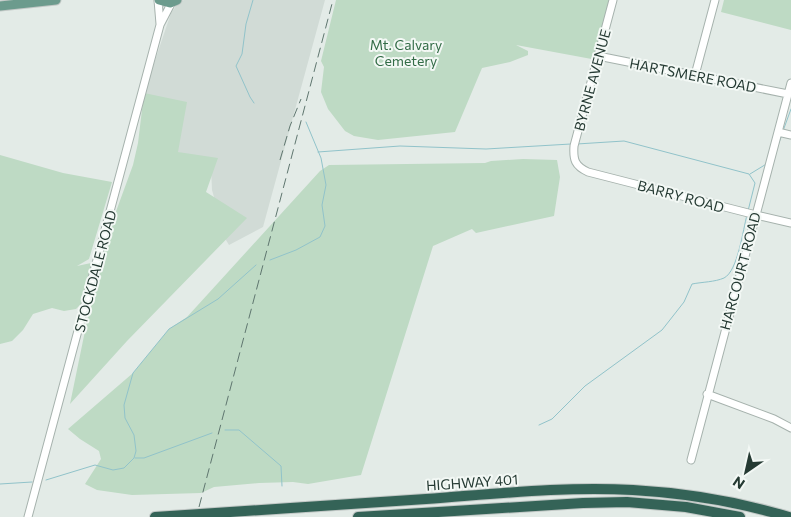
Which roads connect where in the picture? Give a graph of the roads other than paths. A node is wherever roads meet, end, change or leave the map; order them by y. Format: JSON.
{"nodes":[{"id":1,"x":56,"y":0,"type":"edge"},
{"id":2,"x":159,"y":0,"type":"edge"},
{"id":3,"x":613,"y":0,"type":"edge"},
{"id":4,"x":715,"y":0,"type":"edge"},
{"id":5,"x":175,"y":1,"type":"edge"},
{"id":6,"x":0,"y":6,"type":"edge"},
{"id":7,"x":160,"y":25,"type":"junction"},
{"id":8,"x":598,"y":56,"type":"junction"},
{"id":9,"x":695,"y":75,"type":"junction"},
{"id":10,"x":791,"y":83,"type":"edge"},
{"id":11,"x":788,"y":94,"type":"junction"},
{"id":12,"x":778,"y":132,"type":"junction"},
{"id":13,"x":791,"y":135,"type":"edge"},
{"id":14,"x":575,"y":161,"type":"joint"},
{"id":15,"x":756,"y":215,"type":"junction"},
{"id":16,"x":791,"y":223,"type":"edge"},
{"id":17,"x":708,"y":394,"type":"junction"},
{"id":18,"x":791,"y":428,"type":"edge"},
{"id":19,"x":691,"y":460,"type":"dead end"},
{"id":20,"x":28,"y":517,"type":"edge"},
{"id":21,"x":155,"y":517,"type":"edge"},
{"id":22,"x":358,"y":517,"type":"edge"},
{"id":23,"x":740,"y":517,"type":"edge"},
{"id":24,"x":789,"y":517,"type":"edge"}],
"edges":[{"from":1,"to":6,"type":"main road"},
{"from":2,"to":5,"type":"main road"},
{"from":2,"to":7,"type":"street","name":"STOCKDALE ROAD"},
{"from":3,"to":8,"type":"street","name":"BYRNE AVENUE"},
{"from":4,"to":9,"type":"street"},
{"from":5,"to":7,"type":"street","name":"STOCKDALE ROAD"},
{"from":7,"to":20,"type":"street","name":"STOCKDALE ROAD"},
{"from":8,"to":9,"type":"street","name":"HARTSMERE ROAD"},
{"from":8,"to":14,"type":"street","name":"BYRNE AVENUE"},
{"from":9,"to":11,"type":"street","name":"HARTSMERE ROAD"},
{"from":10,"to":11,"type":"street","name":"HARCOURT ROAD"},
{"from":11,"to":12,"type":"street","name":"HARCOURT ROAD"},
{"from":12,"to":13,"type":"street"},
{"from":12,"to":15,"type":"street","name":"HARCOURT ROAD"},
{"from":14,"to":15,"type":"street","name":"BARRY ROAD"},
{"from":15,"to":16,"type":"street","name":"BARRY ROAD"},
{"from":15,"to":17,"type":"street","name":"HARCOURT ROAD"},
{"from":17,"to":18,"type":"street"},
{"from":17,"to":19,"type":"street","name":"HARCOURT ROAD"},
{"from":21,"to":24,"type":"highway","name":"HIGHWAY 401"},
{"from":22,"to":23,"type":"highway","name":"HIGHWAY 401"}]}
